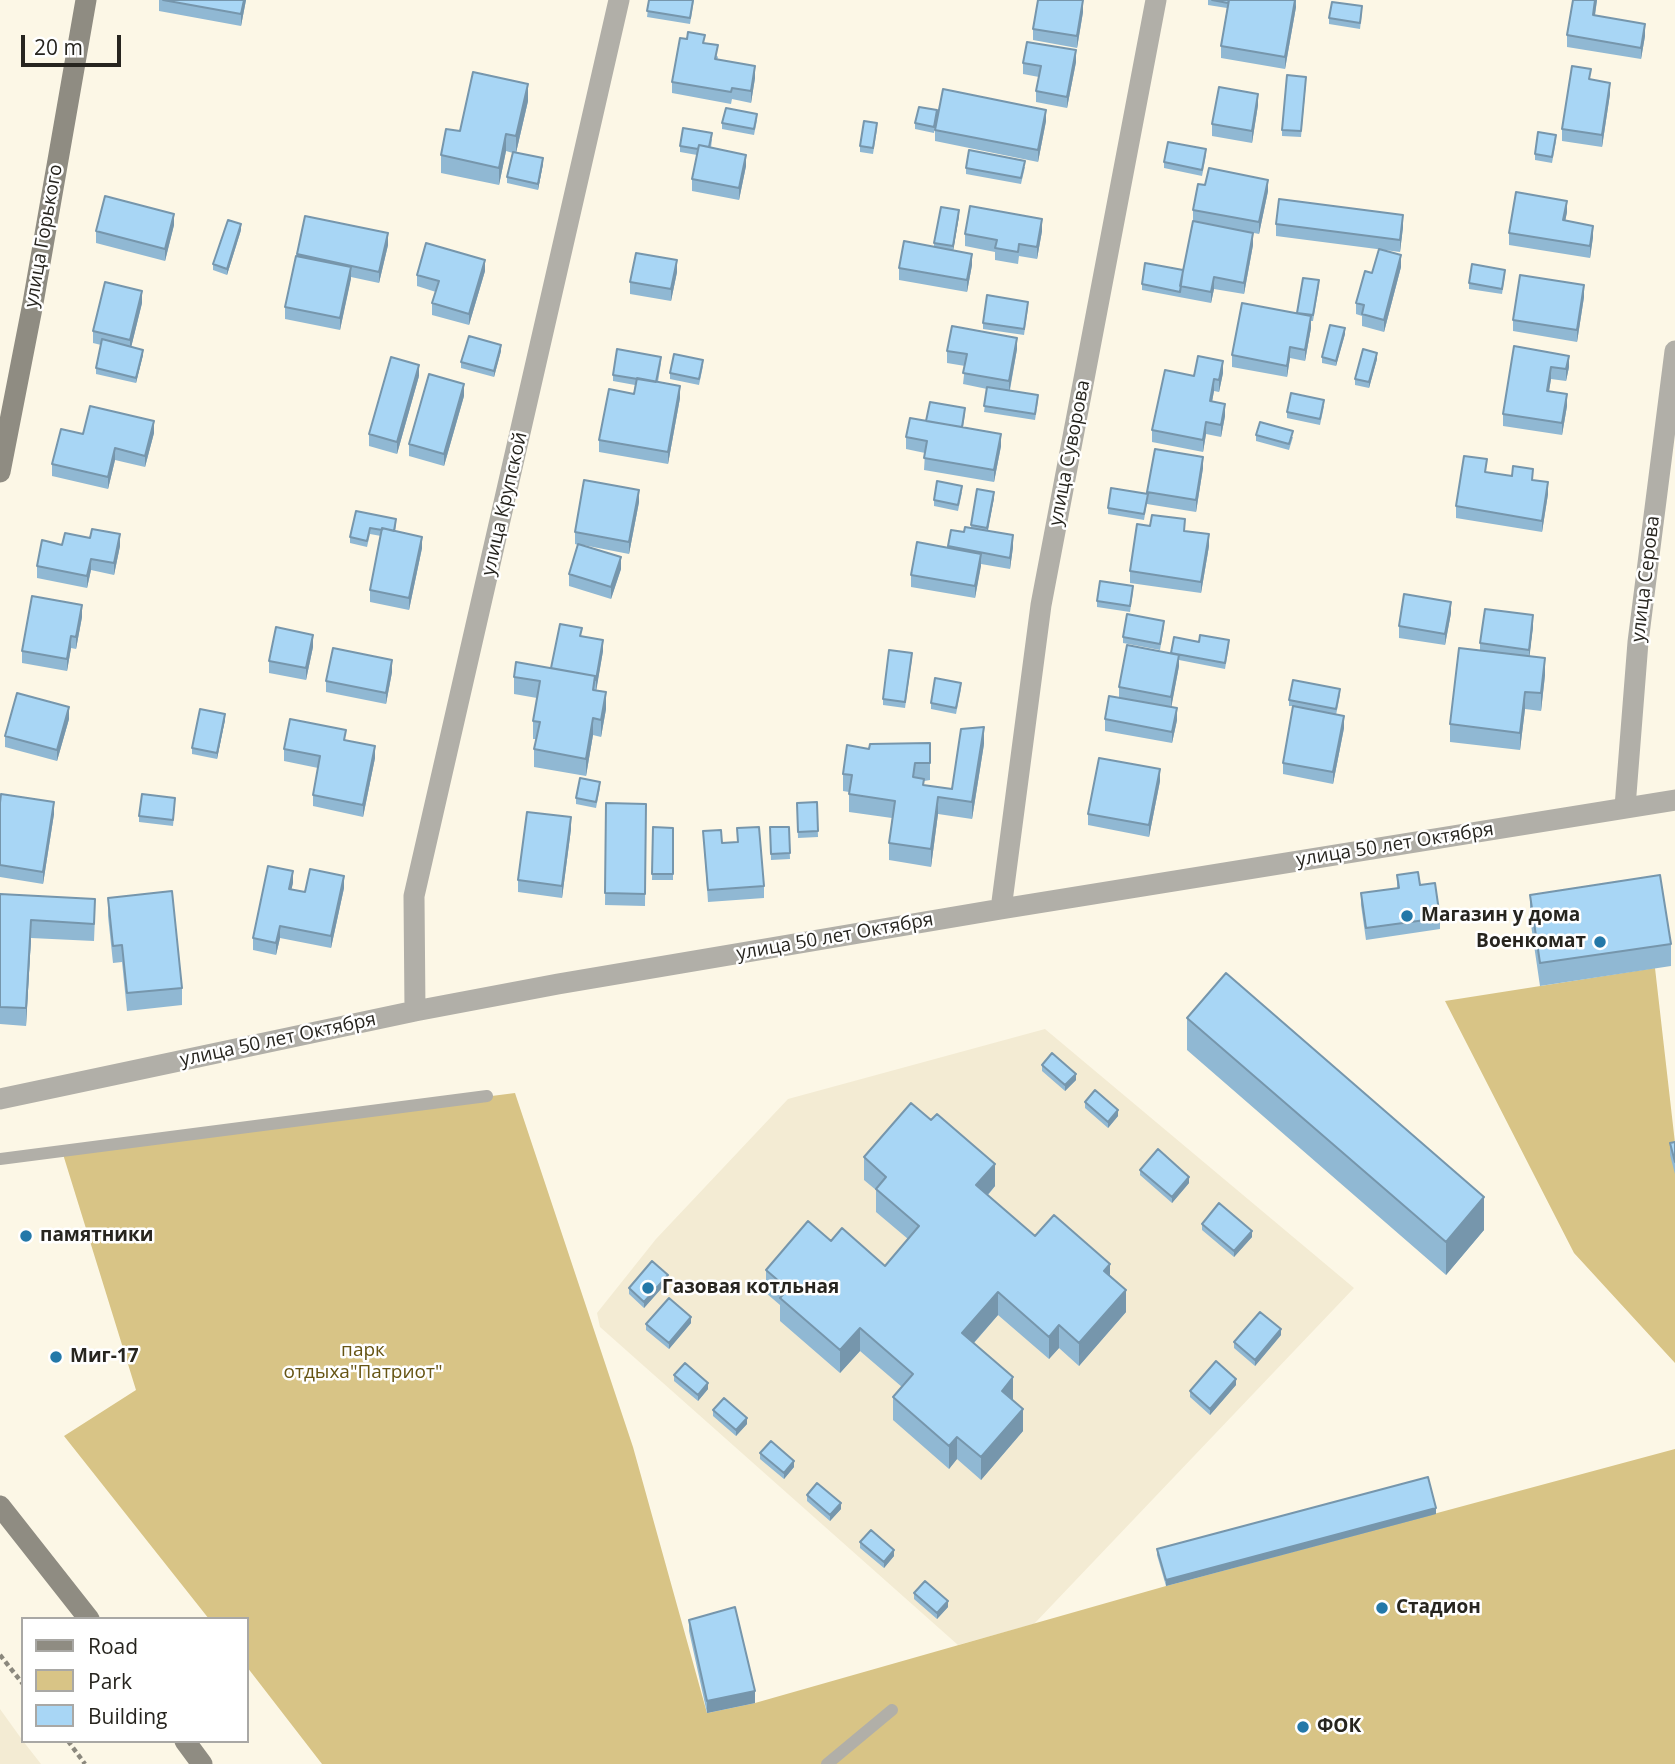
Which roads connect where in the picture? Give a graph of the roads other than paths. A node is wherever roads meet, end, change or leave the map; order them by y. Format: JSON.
{"nodes":[{"id":1,"x":86,"y":0,"type":"edge"},
{"id":2,"x":619,"y":0,"type":"edge"},
{"id":3,"x":1156,"y":0,"type":"edge"},
{"id":4,"x":1675,"y":351,"type":"edge"},
{"id":5,"x":0,"y":472,"type":"edge"},
{"id":6,"x":1675,"y":800,"type":"edge"},
{"id":7,"x":1625,"y":807,"type":"junction"},
{"id":8,"x":1001,"y":909,"type":"junction"},
{"id":9,"x":415,"y":1011,"type":"junction"},
{"id":10,"x":487,"y":1096,"type":"dead end"},
{"id":11,"x":0,"y":1099,"type":"edge"},
{"id":12,"x":0,"y":1159,"type":"edge"},
{"id":13,"x":0,"y":1506,"type":"edge"},
{"id":14,"x":87,"y":1617,"type":"edge"},
{"id":15,"x":892,"y":1710,"type":"dead end"},
{"id":16,"x":186,"y":1743,"type":"edge"},
{"id":17,"x":202,"y":1764,"type":"edge"},
{"id":18,"x":827,"y":1764,"type":"edge"}],
"edges":[{"from":1,"to":5,"type":"main road","name":"улица Горького"},
{"from":2,"to":9,"type":"street","name":"улица Крупской"},
{"from":3,"to":8,"type":"street","name":"улица Суворова"},
{"from":4,"to":7,"type":"street","name":"улица Серова"},
{"from":6,"to":7,"type":"street","name":"улица 50 лет Октября"},
{"from":7,"to":8,"type":"street","name":"улица 50 лет Октября"},
{"from":8,"to":9,"type":"street","name":"улица 50 лет Октября"},
{"from":9,"to":11,"type":"street","name":"улица 50 лет Октября"},
{"from":10,"to":12,"type":"lane"},
{"from":13,"to":14,"type":"main road"},
{"from":15,"to":18,"type":"lane"},
{"from":16,"to":17,"type":"main road"}]}
